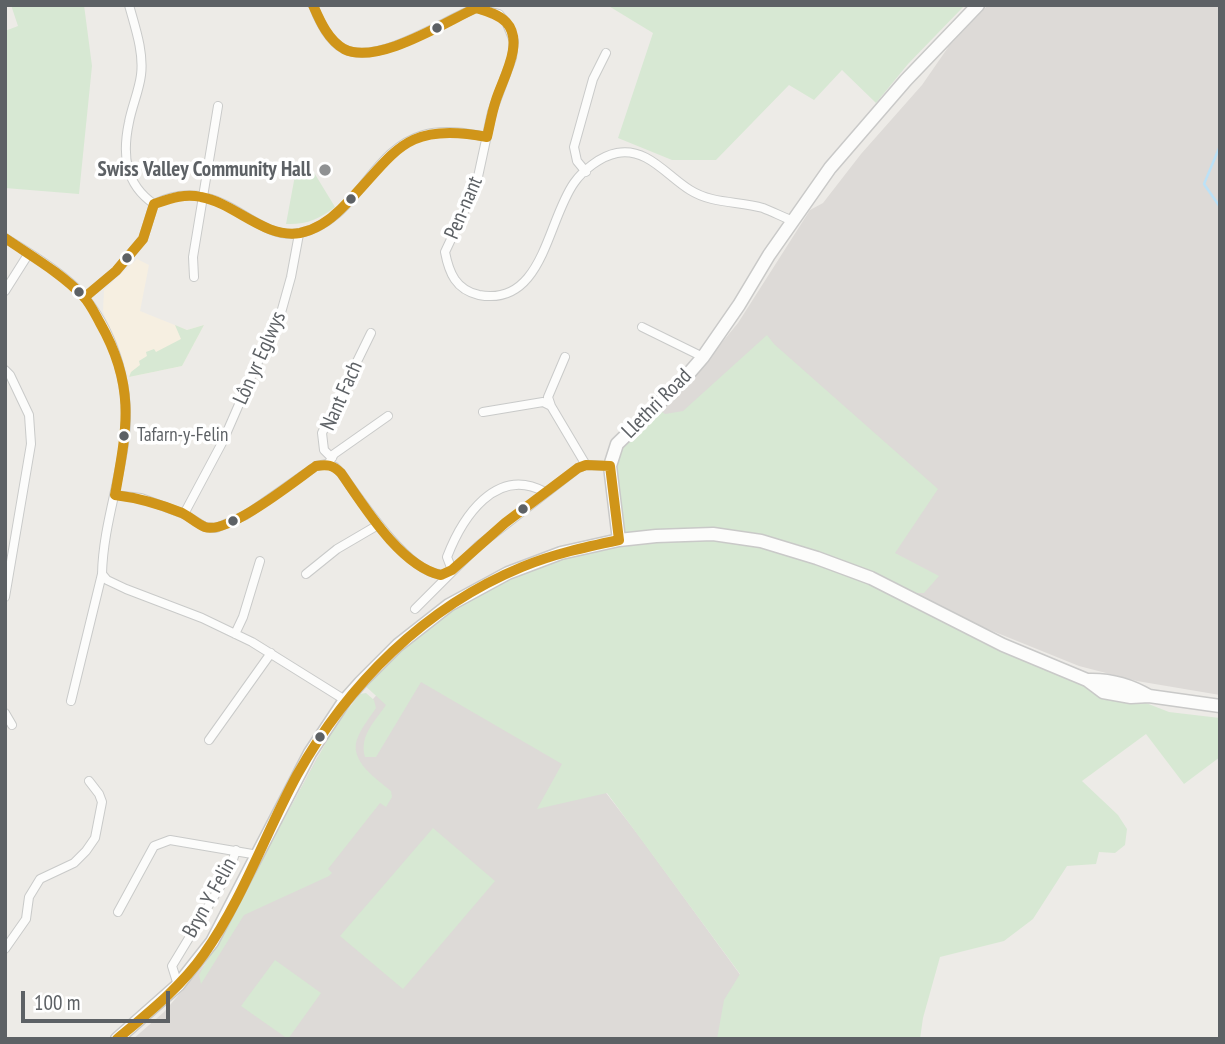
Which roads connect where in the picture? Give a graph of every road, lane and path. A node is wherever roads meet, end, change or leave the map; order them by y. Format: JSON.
{"nodes":[{"id":1,"x":130,"y":5,"type":"edge"},
{"id":2,"x":313,"y":5,"type":"edge"},
{"id":3,"x":978,"y":5,"type":"edge"},
{"id":4,"x":606,"y":53,"type":"dead end"},
{"id":5,"x":218,"y":106,"type":"dead end"},
{"id":6,"x":487,"y":136,"type":"junction"},
{"id":7,"x":586,"y":172,"type":"junction"},
{"id":8,"x":202,"y":196,"type":"junction"},
{"id":9,"x":154,"y":204,"type":"junction"},
{"id":10,"x":793,"y":220,"type":"junction"},
{"id":11,"x":299,"y":234,"type":"junction"},
{"id":12,"x":5,"y":238,"type":"edge"},
{"id":13,"x":29,"y":253,"type":"junction"},
{"id":14,"x":194,"y":277,"type":"dead end"},
{"id":15,"x":5,"y":291,"type":"edge"},
{"id":16,"x":85,"y":297,"type":"junction"},
{"id":17,"x":642,"y":327,"type":"dead end"},
{"id":18,"x":371,"y":334,"type":"dead end"},
{"id":19,"x":703,"y":356,"type":"junction"},
{"id":20,"x":565,"y":357,"type":"dead end"},
{"id":21,"x":5,"y":370,"type":"edge"},
{"id":22,"x":551,"y":406,"type":"junction"},
{"id":23,"x":482,"y":412,"type":"dead end"},
{"id":24,"x":388,"y":416,"type":"dead end"},
{"id":25,"x":329,"y":461,"type":"junction"},
{"id":26,"x":586,"y":465,"type":"junction"},
{"id":27,"x":610,"y":466,"type":"junction"},
{"id":28,"x":545,"y":492,"type":"junction"},
{"id":29,"x":114,"y":495,"type":"junction"},
{"id":30,"x":184,"y":513,"type":"junction"},
{"id":31,"x":378,"y":525,"type":"junction"},
{"id":32,"x":619,"y":540,"type":"junction"},
{"id":33,"x":260,"y":561,"type":"dead end"},
{"id":34,"x":451,"y":571,"type":"junction"},
{"id":35,"x":102,"y":574,"type":"junction"},
{"id":36,"x":306,"y":574,"type":"dead end"},
{"id":37,"x":5,"y":597,"type":"edge"},
{"id":38,"x":415,"y":608,"type":"dead end"},
{"id":39,"x":235,"y":634,"type":"junction"},
{"id":40,"x":271,"y":653,"type":"junction"},
{"id":41,"x":345,"y":700,"type":"junction"},
{"id":42,"x":71,"y":701,"type":"dead end"},
{"id":43,"x":1220,"y":706,"type":"edge"},
{"id":44,"x":5,"y":713,"type":"edge"},
{"id":45,"x":12,"y":725,"type":"dead end"},
{"id":46,"x":209,"y":740,"type":"dead end"},
{"id":47,"x":89,"y":781,"type":"dead end"},
{"id":48,"x":236,"y":849,"type":"junction"},
{"id":49,"x":258,"y":855,"type":"junction"},
{"id":50,"x":118,"y":912,"type":"dead end"},
{"id":51,"x":5,"y":949,"type":"edge"},
{"id":52,"x":178,"y":985,"type":"junction"},
{"id":53,"x":117,"y":1039,"type":"edge"}],
"edges":[{"from":1,"to":9,"type":"street"},
{"from":2,"to":6,"type":"street","name":"Pen-nant"},
{"from":3,"to":10,"type":"main road","name":"Llethri Road"},
{"from":4,"to":7,"type":"street"},
{"from":5,"to":8,"type":"street"},
{"from":6,"to":7,"type":"street","name":"Pen-nant"},
{"from":6,"to":11,"type":"street"},
{"from":7,"to":10,"type":"street","name":"Pen-nant"},
{"from":8,"to":9,"type":"street"},
{"from":8,"to":11,"type":"street"},
{"from":8,"to":14,"type":"street"},
{"from":9,"to":16,"type":"street"},
{"from":10,"to":19,"type":"main road","name":"Llethri Road"},
{"from":11,"to":30,"type":"street","name":"Lôn yr Eglwys"},
{"from":12,"to":13,"type":"street"},
{"from":13,"to":15,"type":"street"},
{"from":13,"to":16,"type":"street"},
{"from":16,"to":29,"type":"street"},
{"from":17,"to":19,"type":"street"},
{"from":18,"to":25,"type":"street","name":"Nant Fach"},
{"from":19,"to":27,"type":"main road","name":"Llethri Road"},
{"from":20,"to":22,"type":"street"},
{"from":21,"to":37,"type":"street"},
{"from":22,"to":23,"type":"street"},
{"from":22,"to":26,"type":"street"},
{"from":24,"to":25,"type":"street"},
{"from":25,"to":30,"type":"street"},
{"from":25,"to":31,"type":"street"},
{"from":26,"to":27,"type":"street"},
{"from":26,"to":28,"type":"street"},
{"from":27,"to":32,"type":"main road"},
{"from":28,"to":34,"type":"street"},
{"from":28,"to":34,"type":"street"},
{"from":29,"to":30,"type":"street"},
{"from":29,"to":35,"type":"street"},
{"from":31,"to":34,"type":"street"},
{"from":31,"to":36,"type":"street"},
{"from":32,"to":41,"type":"main road"},
{"from":32,"to":43,"type":"main road"},
{"from":33,"to":39,"type":"street"},
{"from":34,"to":38,"type":"street"},
{"from":35,"to":39,"type":"street"},
{"from":35,"to":42,"type":"street"},
{"from":39,"to":40,"type":"street"},
{"from":40,"to":41,"type":"street"},
{"from":40,"to":46,"type":"street"},
{"from":41,"to":49,"type":"main road"},
{"from":44,"to":45,"type":"street"},
{"from":47,"to":51,"type":"street"},
{"from":48,"to":49,"type":"street","name":"Bryn Y Felin"},
{"from":48,"to":50,"type":"street","name":"Bryn Y Felin"},
{"from":48,"to":52,"type":"street","name":"Bryn Y Felin"},
{"from":49,"to":52,"type":"main road"},
{"from":52,"to":53,"type":"main road"}]}
